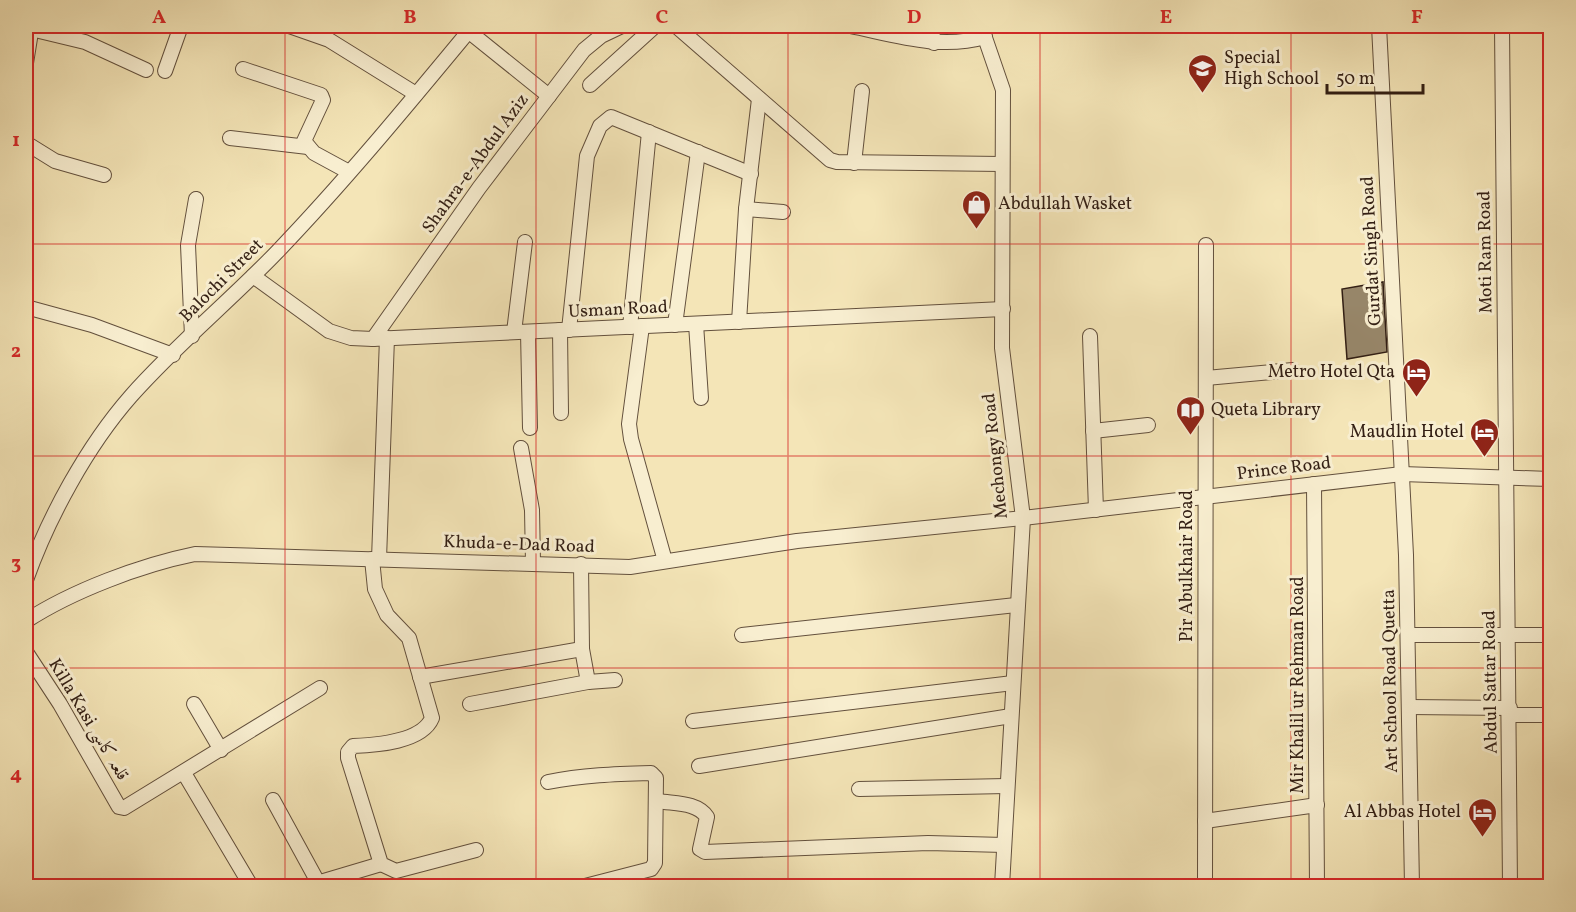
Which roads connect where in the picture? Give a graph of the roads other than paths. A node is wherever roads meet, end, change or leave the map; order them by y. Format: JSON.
{"nodes":[{"id":1,"x":181,"y":26,"type":"edge"},
{"id":2,"x":289,"y":26,"type":"edge"},
{"id":3,"x":622,"y":26,"type":"edge"},
{"id":4,"x":655,"y":26,"type":"edge"},
{"id":5,"x":676,"y":26,"type":"edge"},
{"id":6,"x":850,"y":26,"type":"edge"},
{"id":7,"x":931,"y":26,"type":"edge"},
{"id":8,"x":1378,"y":26,"type":"edge"},
{"id":9,"x":1502,"y":26,"type":"edge"},
{"id":10,"x":32,"y":27,"type":"edge"},
{"id":11,"x":468,"y":27,"type":"edge"},
{"id":12,"x":983,"y":32,"type":"edge"},
{"id":13,"x":934,"y":43,"type":"junction"},
{"id":14,"x":26,"y":63,"type":"edge"},
{"id":15,"x":243,"y":69,"type":"dead end"},
{"id":16,"x":146,"y":70,"type":"dead end"},
{"id":17,"x":165,"y":71,"type":"dead end"},
{"id":18,"x":590,"y":86,"type":"dead end"},
{"id":19,"x":862,"y":91,"type":"dead end"},
{"id":20,"x":416,"y":94,"type":"junction"},
{"id":21,"x":549,"y":96,"type":"junction"},
{"id":22,"x":759,"y":99,"type":"junction"},
{"id":23,"x":649,"y":132,"type":"junction"},
{"id":24,"x":230,"y":138,"type":"dead end"},
{"id":25,"x":26,"y":143,"type":"edge"},
{"id":26,"x":308,"y":147,"type":"junction"},
{"id":27,"x":698,"y":152,"type":"junction"},
{"id":28,"x":854,"y":163,"type":"junction"},
{"id":29,"x":1002,"y":164,"type":"junction"},
{"id":30,"x":350,"y":172,"type":"junction"},
{"id":31,"x":751,"y":174,"type":"junction"},
{"id":32,"x":104,"y":175,"type":"dead end"},
{"id":33,"x":196,"y":199,"type":"dead end"},
{"id":34,"x":746,"y":208,"type":"junction"},
{"id":35,"x":783,"y":212,"type":"dead end"},
{"id":36,"x":525,"y":242,"type":"dead end"},
{"id":37,"x":1206,"y":245,"type":"dead end"},
{"id":38,"x":253,"y":276,"type":"junction"},
{"id":39,"x":26,"y":307,"type":"edge"},
{"id":40,"x":1003,"y":309,"type":"junction"},
{"id":41,"x":739,"y":322,"type":"junction"},
{"id":42,"x":696,"y":324,"type":"junction"},
{"id":43,"x":675,"y":325,"type":"junction"},
{"id":44,"x":636,"y":327,"type":"junction"},
{"id":45,"x":565,"y":330,"type":"junction"},
{"id":46,"x":521,"y":332,"type":"junction"},
{"id":47,"x":192,"y":336,"type":"junction"},
{"id":48,"x":1090,"y":336,"type":"dead end"},
{"id":49,"x":380,"y":339,"type":"junction"},
{"id":50,"x":173,"y":355,"type":"junction"},
{"id":51,"x":1293,"y":370,"type":"dead end"},
{"id":52,"x":1206,"y":378,"type":"junction"},
{"id":53,"x":701,"y":398,"type":"dead end"},
{"id":54,"x":561,"y":413,"type":"dead end"},
{"id":55,"x":1148,"y":425,"type":"dead end"},
{"id":56,"x":530,"y":428,"type":"dead end"},
{"id":57,"x":1093,"y":431,"type":"junction"},
{"id":58,"x":521,"y":448,"type":"dead end"},
{"id":59,"x":1401,"y":474,"type":"junction"},
{"id":60,"x":1506,"y":477,"type":"junction"},
{"id":61,"x":1551,"y":479,"type":"edge"},
{"id":62,"x":1314,"y":484,"type":"junction"},
{"id":63,"x":1205,"y":497,"type":"junction"},
{"id":64,"x":1096,"y":510,"type":"junction"},
{"id":65,"x":1023,"y":518,"type":"junction"},
{"id":66,"x":375,"y":559,"type":"junction"},
{"id":67,"x":665,"y":561,"type":"junction"},
{"id":68,"x":533,"y":563,"type":"junction"},
{"id":69,"x":581,"y":564,"type":"junction"},
{"id":70,"x":26,"y":580,"type":"edge"},
{"id":71,"x":1016,"y":605,"type":"junction"},
{"id":72,"x":26,"y":621,"type":"edge"},
{"id":73,"x":1509,"y":633,"type":"junction"},
{"id":74,"x":1551,"y":634,"type":"edge"},
{"id":75,"x":742,"y":635,"type":"dead end"},
{"id":76,"x":1408,"y":635,"type":"junction"},
{"id":77,"x":582,"y":649,"type":"junction"},
{"id":78,"x":26,"y":652,"type":"edge"},
{"id":79,"x":420,"y":677,"type":"junction"},
{"id":80,"x":615,"y":680,"type":"dead end"},
{"id":81,"x":588,"y":682,"type":"junction"},
{"id":82,"x":1013,"y":683,"type":"junction"},
{"id":83,"x":320,"y":688,"type":"dead end"},
{"id":84,"x":194,"y":704,"type":"dead end"},
{"id":85,"x":470,"y":704,"type":"dead end"},
{"id":86,"x":1409,"y":707,"type":"junction"},
{"id":87,"x":1510,"y":712,"type":"junction"},
{"id":88,"x":1551,"y":715,"type":"edge"},
{"id":89,"x":1011,"y":716,"type":"junction"},
{"id":90,"x":693,"y":721,"type":"dead end"},
{"id":91,"x":221,"y":750,"type":"junction"},
{"id":92,"x":699,"y":766,"type":"dead end"},
{"id":93,"x":184,"y":773,"type":"junction"},
{"id":94,"x":548,"y":782,"type":"dead end"},
{"id":95,"x":1006,"y":786,"type":"junction"},
{"id":96,"x":859,"y":789,"type":"dead end"},
{"id":97,"x":273,"y":800,"type":"dead end"},
{"id":98,"x":658,"y":801,"type":"junction"},
{"id":99,"x":1317,"y":805,"type":"junction"},
{"id":100,"x":1205,"y":820,"type":"junction"},
{"id":101,"x":1004,"y":845,"type":"junction"},
{"id":102,"x":476,"y":850,"type":"dead end"},
{"id":103,"x":381,"y":864,"type":"junction"},
{"id":104,"x":315,"y":885,"type":"edge"},
{"id":105,"x":251,"y":886,"type":"edge"},
{"id":106,"x":585,"y":886,"type":"edge"},
{"id":107,"x":1002,"y":886,"type":"edge"},
{"id":108,"x":1205,"y":886,"type":"edge"},
{"id":109,"x":1317,"y":886,"type":"edge"},
{"id":110,"x":1412,"y":886,"type":"edge"},
{"id":111,"x":1510,"y":886,"type":"edge"}],
"edges":[{"from":1,"to":17,"type":"street"},
{"from":2,"to":20,"type":"street"},
{"from":3,"to":21,"type":"street","name":"Shahra-e-Abdul Aziz"},
{"from":4,"to":18,"type":"street"},
{"from":5,"to":22,"type":"street"},
{"from":6,"to":13,"type":"street"},
{"from":7,"to":13,"type":"street"},
{"from":8,"to":59,"type":"street","name":"Gurdat Singh Road"},
{"from":9,"to":60,"type":"street","name":"Moti Ram Road"},
{"from":10,"to":14,"type":"street"},
{"from":10,"to":16,"type":"street"},
{"from":11,"to":20,"type":"street","name":"Balochi Street"},
{"from":11,"to":21,"type":"street"},
{"from":12,"to":13,"type":"street"},
{"from":12,"to":29,"type":"street","name":"Mechongy Road"},
{"from":15,"to":26,"type":"street"},
{"from":19,"to":28,"type":"street"},
{"from":20,"to":30,"type":"street","name":"Balochi Street"},
{"from":21,"to":49,"type":"street","name":"Shahra-e-Abdul Aziz"},
{"from":22,"to":28,"type":"street"},
{"from":22,"to":31,"type":"street"},
{"from":23,"to":27,"type":"street"},
{"from":23,"to":44,"type":"street"},
{"from":23,"to":45,"type":"street"},
{"from":24,"to":26,"type":"street"},
{"from":25,"to":32,"type":"street"},
{"from":26,"to":30,"type":"street"},
{"from":27,"to":31,"type":"street"},
{"from":27,"to":43,"type":"street"},
{"from":28,"to":29,"type":"street"},
{"from":29,"to":40,"type":"street","name":"Mechongy Road"},
{"from":30,"to":38,"type":"street","name":"Balochi Street"},
{"from":31,"to":34,"type":"street"},
{"from":33,"to":47,"type":"street"},
{"from":34,"to":35,"type":"street"},
{"from":34,"to":41,"type":"street"},
{"from":36,"to":46,"type":"street"},
{"from":37,"to":52,"type":"street","name":"Pir Abulkhair Road"},
{"from":38,"to":47,"type":"street","name":"Balochi Street"},
{"from":38,"to":49,"type":"street","name":"Usman Road"},
{"from":39,"to":50,"type":"street"},
{"from":40,"to":41,"type":"street","name":"Usman Road"},
{"from":40,"to":65,"type":"street","name":"Mechongy Road"},
{"from":41,"to":42,"type":"street","name":"Usman Road"},
{"from":42,"to":43,"type":"street","name":"Usman Road"},
{"from":42,"to":53,"type":"street"},
{"from":43,"to":44,"type":"street","name":"Usman Road"},
{"from":44,"to":45,"type":"street","name":"Usman Road"},
{"from":44,"to":67,"type":"street"},
{"from":45,"to":46,"type":"street","name":"Usman Road"},
{"from":45,"to":54,"type":"street"},
{"from":46,"to":49,"type":"street","name":"Usman Road"},
{"from":46,"to":56,"type":"street"},
{"from":47,"to":50,"type":"street","name":"Balochi Street"},
{"from":48,"to":57,"type":"street"},
{"from":49,"to":66,"type":"street"},
{"from":50,"to":70,"type":"street","name":"Balochi Street"},
{"from":51,"to":52,"type":"street"},
{"from":52,"to":63,"type":"street","name":"Pir Abulkhair Road"},
{"from":55,"to":57,"type":"street"},
{"from":57,"to":64,"type":"street"},
{"from":58,"to":68,"type":"street"},
{"from":59,"to":60,"type":"street","name":"Prince Road"},
{"from":59,"to":62,"type":"street","name":"Prince Road"},
{"from":59,"to":76,"type":"street","name":"Art School Road Quetta"},
{"from":60,"to":61,"type":"street","name":"Prince Road"},
{"from":60,"to":73,"type":"street","name":"Abdul Sattar Road"},
{"from":62,"to":63,"type":"street","name":"Prince Road"},
{"from":62,"to":99,"type":"street","name":"Mir Khalil ur Rehman Road"},
{"from":63,"to":64,"type":"street","name":"Prince Road"},
{"from":63,"to":100,"type":"street","name":"Pir Abulkhair Road"},
{"from":64,"to":65,"type":"street","name":"Prince Road"},
{"from":65,"to":67,"type":"street","name":"Khuda-e-Dad Road"},
{"from":65,"to":71,"type":"street","name":"Mechongy Road"},
{"from":66,"to":68,"type":"street","name":"Khuda-e-Dad Road"},
{"from":66,"to":72,"type":"street","name":"Khuda-e-Dad Road"},
{"from":66,"to":79,"type":"street"},
{"from":67,"to":69,"type":"street","name":"Khuda-e-Dad Road"},
{"from":68,"to":69,"type":"street","name":"Khuda-e-Dad Road"},
{"from":69,"to":77,"type":"street"},
{"from":71,"to":75,"type":"street"},
{"from":71,"to":82,"type":"street","name":"Mechongy Road"},
{"from":73,"to":74,"type":"street"},
{"from":73,"to":76,"type":"street"},
{"from":73,"to":87,"type":"street","name":"Abdul Sattar Road"},
{"from":76,"to":86,"type":"street","name":"Art School Road Quetta"},
{"from":77,"to":79,"type":"street"},
{"from":77,"to":81,"type":"street"},
{"from":78,"to":93,"type":"street","name":"Killa Kasi قلعہ کاسی"},
{"from":79,"to":103,"type":"street"},
{"from":80,"to":81,"type":"street"},
{"from":81,"to":85,"type":"street"},
{"from":82,"to":89,"type":"street","name":"Mechongy Road"},
{"from":82,"to":90,"type":"street"},
{"from":83,"to":91,"type":"street"},
{"from":84,"to":91,"type":"street"},
{"from":86,"to":87,"type":"street"},
{"from":86,"to":110,"type":"street","name":"Art School Road Quetta"},
{"from":87,"to":88,"type":"street"},
{"from":87,"to":111,"type":"street","name":"Abdul Sattar Road"},
{"from":89,"to":92,"type":"street"},
{"from":89,"to":95,"type":"street","name":"Mechongy Road"},
{"from":91,"to":93,"type":"street"},
{"from":93,"to":105,"type":"street"},
{"from":94,"to":98,"type":"street"},
{"from":95,"to":96,"type":"street"},
{"from":95,"to":101,"type":"street","name":"Mechongy Road"},
{"from":97,"to":104,"type":"street"},
{"from":98,"to":101,"type":"street"},
{"from":98,"to":106,"type":"street"},
{"from":99,"to":100,"type":"street"},
{"from":99,"to":109,"type":"street","name":"Mir Khalil ur Rehman Road"},
{"from":100,"to":108,"type":"street","name":"Pir Abulkhair Road"},
{"from":101,"to":107,"type":"street","name":"Mechongy Road"},
{"from":102,"to":103,"type":"street"},
{"from":103,"to":104,"type":"street"}]}
